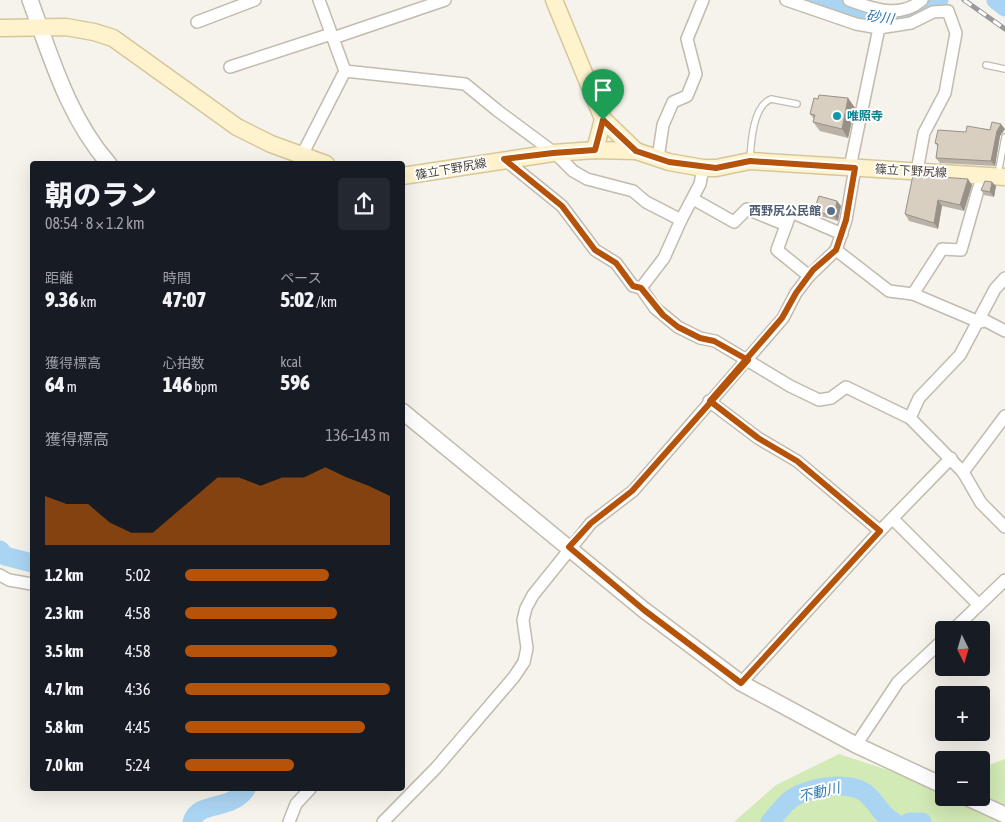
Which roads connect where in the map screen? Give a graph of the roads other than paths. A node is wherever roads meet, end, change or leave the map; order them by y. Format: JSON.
{"nodes":[{"id":1,"x":30,"y":0,"type":"edge"},
{"id":2,"x":256,"y":0,"type":"edge"},
{"id":3,"x":318,"y":0,"type":"edge"},
{"id":4,"x":445,"y":0,"type":"edge"},
{"id":5,"x":703,"y":0,"type":"edge"},
{"id":6,"x":786,"y":0,"type":"edge"},
{"id":7,"x":849,"y":0,"type":"edge"},
{"id":8,"x":922,"y":0,"type":"edge"},
{"id":9,"x":553,"y":1,"type":"edge"},
{"id":10,"x":197,"y":22,"type":"dead end"},
{"id":11,"x":0,"y":28,"type":"edge"},
{"id":12,"x":40,"y":28,"type":"junction"},
{"id":13,"x":879,"y":28,"type":"junction"},
{"id":14,"x":332,"y":36,"type":"junction"},
{"id":15,"x":986,"y":65,"type":"dead end"},
{"id":16,"x":230,"y":68,"type":"dead end"},
{"id":17,"x":1005,"y":69,"type":"edge"},
{"id":18,"x":345,"y":71,"type":"junction"},
{"id":19,"x":797,"y":104,"type":"dead end"},
{"id":20,"x":603,"y":120,"type":"junction"},
{"id":21,"x":1005,"y":138,"type":"edge"},
{"id":22,"x":595,"y":150,"type":"junction"},
{"id":23,"x":636,"y":151,"type":"junction"},
{"id":24,"x":553,"y":153,"type":"junction"},
{"id":25,"x":658,"y":158,"type":"junction"},
{"id":26,"x":304,"y":159,"type":"edge"},
{"id":27,"x":504,"y":159,"type":"junction"},
{"id":28,"x":106,"y":161,"type":"edge"},
{"id":29,"x":750,"y":161,"type":"junction"},
{"id":30,"x":852,"y":167,"type":"junction"},
{"id":31,"x":703,"y":168,"type":"junction"},
{"id":32,"x":917,"y":171,"type":"junction"},
{"id":33,"x":405,"y":176,"type":"edge"},
{"id":34,"x":996,"y":176,"type":"edge"},
{"id":35,"x":693,"y":199,"type":"junction"},
{"id":36,"x":681,"y":220,"type":"junction"},
{"id":37,"x":786,"y":225,"type":"junction"},
{"id":38,"x":842,"y":234,"type":"junction"},
{"id":39,"x":836,"y":250,"type":"junction"},
{"id":40,"x":809,"y":276,"type":"junction"},
{"id":41,"x":1005,"y":278,"type":"edge"},
{"id":42,"x":641,"y":288,"type":"junction"},
{"id":43,"x":913,"y":294,"type":"junction"},
{"id":44,"x":979,"y":322,"type":"junction"},
{"id":45,"x":1005,"y":331,"type":"edge"},
{"id":46,"x":748,"y":360,"type":"junction"},
{"id":47,"x":710,"y":401,"type":"junction"},
{"id":48,"x":405,"y":413,"type":"edge"},
{"id":49,"x":1005,"y":416,"type":"edge"},
{"id":50,"x":910,"y":418,"type":"junction"},
{"id":51,"x":996,"y":428,"type":"junction"},
{"id":52,"x":1005,"y":436,"type":"edge"},
{"id":53,"x":951,"y":458,"type":"junction"},
{"id":54,"x":963,"y":472,"type":"junction"},
{"id":55,"x":893,"y":519,"type":"junction"},
{"id":56,"x":1005,"y":527,"type":"edge"},
{"id":57,"x":880,"y":531,"type":"junction"},
{"id":58,"x":569,"y":547,"type":"junction"},
{"id":59,"x":0,"y":575,"type":"edge"},
{"id":60,"x":1005,"y":580,"type":"edge"},
{"id":61,"x":30,"y":584,"type":"edge"},
{"id":62,"x":978,"y":604,"type":"junction"},
{"id":63,"x":962,"y":621,"type":"edge"},
{"id":64,"x":935,"y":647,"type":"edge"},
{"id":65,"x":741,"y":683,"type":"junction"},
{"id":66,"x":856,"y":745,"type":"junction"},
{"id":67,"x":935,"y":782,"type":"edge"},
{"id":68,"x":308,"y":791,"type":"edge"},
{"id":69,"x":985,"y":806,"type":"edge"},
{"id":70,"x":1005,"y":815,"type":"edge"},
{"id":71,"x":289,"y":822,"type":"edge"},
{"id":72,"x":383,"y":822,"type":"edge"}],
"edges":[{"from":1,"to":12,"type":"street"},
{"from":2,"to":10,"type":"street"},
{"from":3,"to":14,"type":"street"},
{"from":4,"to":14,"type":"street"},
{"from":5,"to":25,"type":"street"},
{"from":6,"to":13,"type":"street"},
{"from":7,"to":8,"type":"street"},
{"from":9,"to":20,"type":"main road"},
{"from":11,"to":12,"type":"main road"},
{"from":12,"to":26,"type":"main road"},
{"from":12,"to":28,"type":"street"},
{"from":13,"to":30,"type":"street"},
{"from":13,"to":32,"type":"street"},
{"from":14,"to":16,"type":"street"},
{"from":14,"to":18,"type":"street"},
{"from":15,"to":17,"type":"lane"},
{"from":18,"to":24,"type":"street"},
{"from":18,"to":26,"type":"street"},
{"from":19,"to":29,"type":"lane"},
{"from":20,"to":22,"type":"main road"},
{"from":20,"to":23,"type":"main road"},
{"from":21,"to":34,"type":"lane"},
{"from":22,"to":23,"type":"main road","name":"篠立下野尻線"},
{"from":22,"to":24,"type":"main road","name":"篠立下野尻線"},
{"from":23,"to":25,"type":"main road","name":"篠立下野尻線"},
{"from":24,"to":27,"type":"main road","name":"篠立下野尻線"},
{"from":24,"to":36,"type":"street"},
{"from":25,"to":31,"type":"main road","name":"篠立下野尻線"},
{"from":27,"to":33,"type":"main road","name":"篠立下野尻線"},
{"from":27,"to":42,"type":"street"},
{"from":29,"to":30,"type":"main road","name":"篠立下野尻線"},
{"from":29,"to":31,"type":"main road","name":"篠立下野尻線"},
{"from":30,"to":32,"type":"main road","name":"篠立下野尻線"},
{"from":30,"to":38,"type":"street"},
{"from":31,"to":35,"type":"street"},
{"from":32,"to":34,"type":"main road","name":"篠立下野尻線"},
{"from":34,"to":43,"type":"street"},
{"from":35,"to":36,"type":"street"},
{"from":35,"to":37,"type":"street"},
{"from":36,"to":42,"type":"street"},
{"from":37,"to":38,"type":"street"},
{"from":37,"to":40,"type":"street"},
{"from":38,"to":39,"type":"street"},
{"from":39,"to":40,"type":"street"},
{"from":39,"to":43,"type":"street"},
{"from":40,"to":46,"type":"street"},
{"from":41,"to":44,"type":"street"},
{"from":42,"to":46,"type":"street"},
{"from":43,"to":44,"type":"street"},
{"from":44,"to":45,"type":"street"},
{"from":44,"to":50,"type":"street"},
{"from":46,"to":47,"type":"street"},
{"from":46,"to":50,"type":"street"},
{"from":47,"to":57,"type":"street"},
{"from":47,"to":58,"type":"street"},
{"from":48,"to":58,"type":"street"},
{"from":49,"to":51,"type":"street"},
{"from":50,"to":53,"type":"street"},
{"from":51,"to":52,"type":"street"},
{"from":51,"to":54,"type":"street"},
{"from":53,"to":54,"type":"street"},
{"from":53,"to":55,"type":"street"},
{"from":54,"to":56,"type":"street"},
{"from":55,"to":57,"type":"street"},
{"from":55,"to":62,"type":"street"},
{"from":57,"to":65,"type":"street"},
{"from":58,"to":65,"type":"street"},
{"from":58,"to":72,"type":"street"},
{"from":59,"to":61,"type":"street"},
{"from":60,"to":62,"type":"street"},
{"from":62,"to":63,"type":"street"},
{"from":64,"to":66,"type":"street"},
{"from":65,"to":66,"type":"street"},
{"from":66,"to":67,"type":"street"},
{"from":68,"to":71,"type":"street"},
{"from":69,"to":70,"type":"street"}]}
